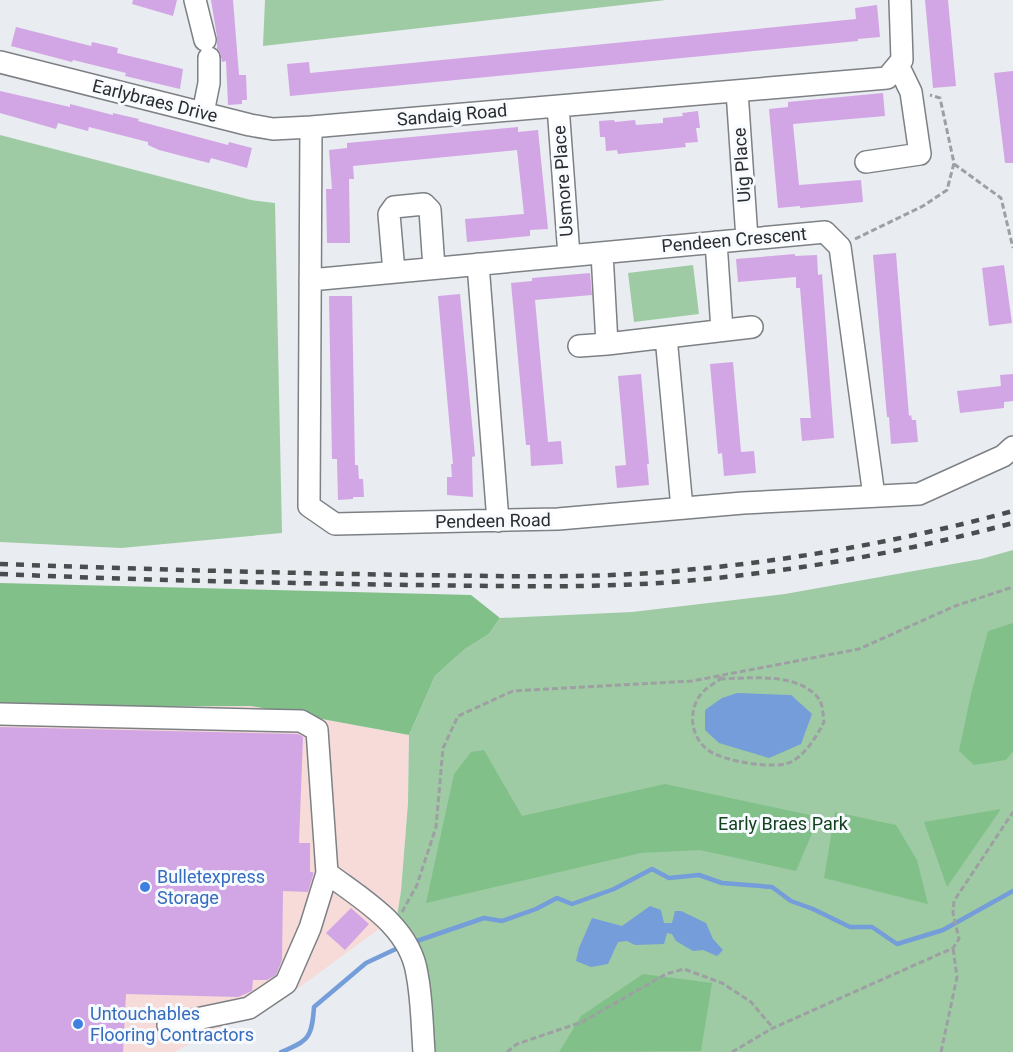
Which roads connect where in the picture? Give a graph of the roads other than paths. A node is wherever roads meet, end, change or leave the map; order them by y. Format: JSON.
{"nodes":[{"id":1,"x":195,"y":0,"type":"edge"},
{"id":2,"x":900,"y":0,"type":"edge"},
{"id":3,"x":0,"y":62,"type":"edge"},
{"id":4,"x":898,"y":65,"type":"junction"},
{"id":5,"x":737,"y":91,"type":"junction"},
{"id":6,"x":558,"y":106,"type":"junction"},
{"id":7,"x":203,"y":113,"type":"junction"},
{"id":8,"x":310,"y":127,"type":"junction"},
{"id":9,"x":866,"y":162,"type":"dead end"},
{"id":10,"x":747,"y":239,"type":"junction"},
{"id":11,"x":716,"y":242,"type":"junction"},
{"id":12,"x":602,"y":253,"type":"junction"},
{"id":13,"x":569,"y":256,"type":"junction"},
{"id":14,"x":478,"y":264,"type":"junction"},
{"id":15,"x":434,"y":268,"type":"junction"},
{"id":16,"x":394,"y":272,"type":"junction"},
{"id":17,"x":310,"y":280,"type":"junction"},
{"id":18,"x":752,"y":327,"type":"dead end"},
{"id":19,"x":722,"y":330,"type":"junction"},
{"id":20,"x":666,"y":337,"type":"junction"},
{"id":21,"x":607,"y":344,"type":"junction"},
{"id":22,"x":579,"y":346,"type":"dead end"},
{"id":23,"x":1013,"y":447,"type":"edge"},
{"id":24,"x":874,"y":496,"type":"junction"},
{"id":25,"x":682,"y":508,"type":"junction"},
{"id":26,"x":498,"y":521,"type":"junction"},
{"id":27,"x":0,"y":714,"type":"edge"},
{"id":28,"x":327,"y":873,"type":"junction"},
{"id":29,"x":168,"y":1025,"type":"dead end"},
{"id":30,"x":424,"y":1052,"type":"edge"}],
"edges":[{"from":1,"to":7,"type":"street"},
{"from":2,"to":4,"type":"street"},
{"from":3,"to":7,"type":"street","name":"Earlybraes Drive"},
{"from":4,"to":5,"type":"street","name":"Sandaig Road"},
{"from":4,"to":9,"type":"street"},
{"from":5,"to":6,"type":"street","name":"Sandaig Road"},
{"from":5,"to":10,"type":"street","name":"Uig Place"},
{"from":6,"to":8,"type":"street","name":"Sandaig Road"},
{"from":6,"to":13,"type":"street","name":"Usmore Place"},
{"from":7,"to":8,"type":"street","name":"Earlybraes Drive"},
{"from":8,"to":17,"type":"street"},
{"from":10,"to":11,"type":"street","name":"Pendeen Crescent"},
{"from":10,"to":24,"type":"street","name":"Pendeen Crescent"},
{"from":11,"to":12,"type":"street","name":"Pendeen Crescent"},
{"from":11,"to":19,"type":"street"},
{"from":12,"to":13,"type":"street","name":"Pendeen Crescent"},
{"from":12,"to":21,"type":"street"},
{"from":13,"to":14,"type":"street","name":"Pendeen Crescent"},
{"from":14,"to":15,"type":"street","name":"Pendeen Crescent"},
{"from":14,"to":26,"type":"street"},
{"from":15,"to":16,"type":"street","name":"Pendeen Crescent"},
{"from":15,"to":16,"type":"street"},
{"from":16,"to":17,"type":"street","name":"Pendeen Crescent"},
{"from":17,"to":26,"type":"street","name":"Pendeen Road"},
{"from":18,"to":19,"type":"street"},
{"from":19,"to":20,"type":"street"},
{"from":20,"to":21,"type":"street"},
{"from":20,"to":25,"type":"street"},
{"from":21,"to":22,"type":"street"},
{"from":23,"to":24,"type":"street","name":"Pendeen Road"},
{"from":24,"to":25,"type":"street","name":"Pendeen Road"},
{"from":25,"to":26,"type":"street","name":"Pendeen Road"},
{"from":27,"to":28,"type":"street"},
{"from":28,"to":29,"type":"street"},
{"from":28,"to":30,"type":"street"}]}
